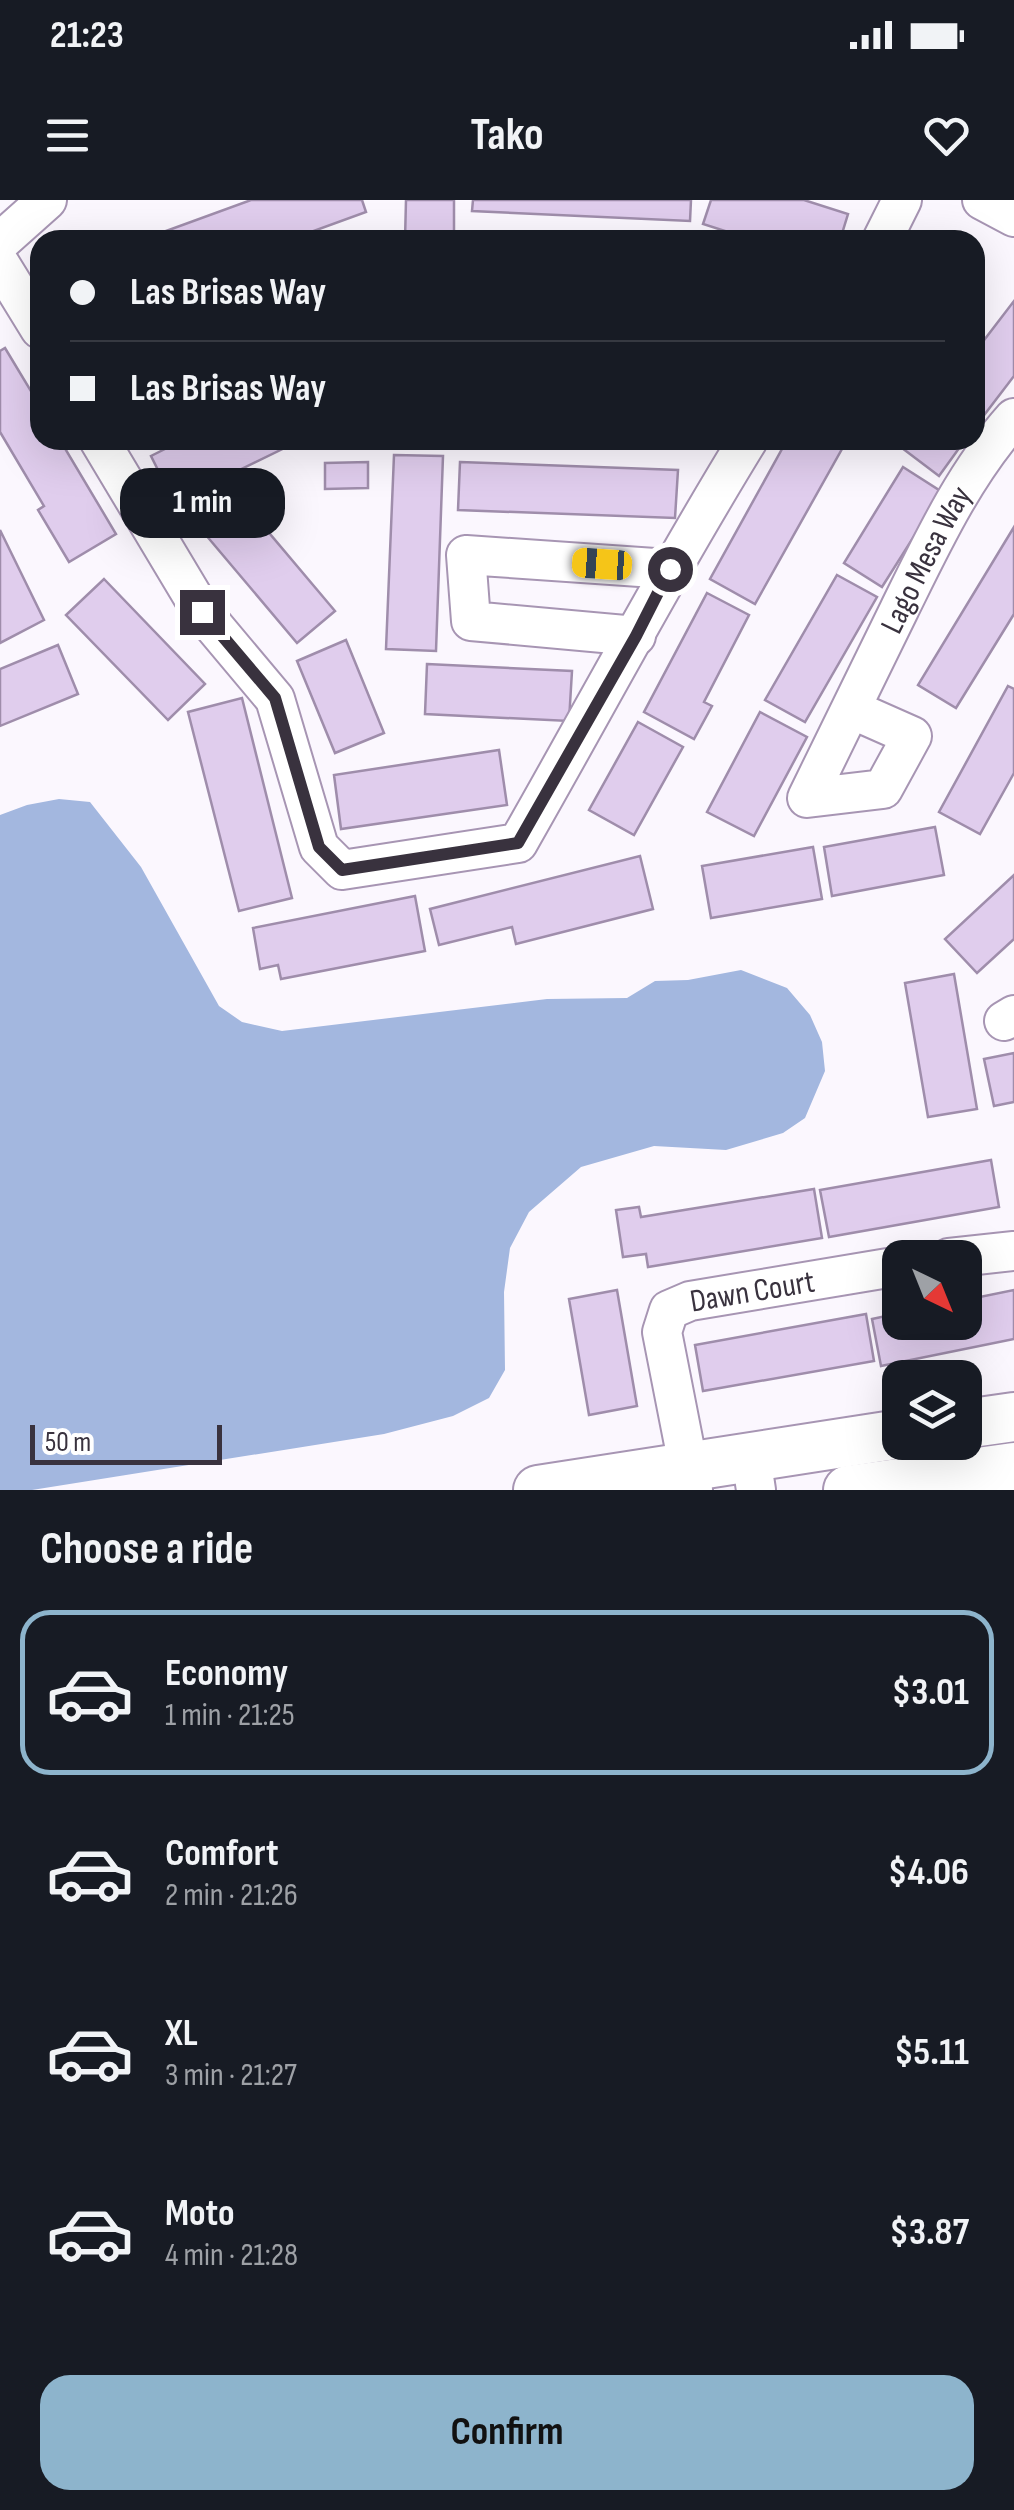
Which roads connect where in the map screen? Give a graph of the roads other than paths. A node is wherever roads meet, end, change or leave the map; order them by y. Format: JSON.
{"nodes":[{"id":1,"x":902,"y":200,"type":"edge"},
{"id":2,"x":982,"y":200,"type":"edge"},
{"id":3,"x":1014,"y":216,"type":"edge"},
{"id":4,"x":887,"y":230,"type":"edge"},
{"id":5,"x":0,"y":264,"type":"edge"},
{"id":6,"x":30,"y":313,"type":"edge"},
{"id":7,"x":1014,"y":418,"type":"edge"},
{"id":8,"x":105,"y":450,"type":"edge"},
{"id":9,"x":742,"y":450,"type":"edge"},
{"id":10,"x":670,"y":569,"type":"junction"},
{"id":11,"x":636,"y":636,"type":"junction"},
{"id":12,"x":851,"y":709,"type":"dead end"},
{"id":13,"x":1014,"y":1251,"type":"edge"},
{"id":14,"x":982,"y":1254,"type":"edge"},
{"id":15,"x":882,"y":1269,"type":"edge"},
{"id":16,"x":1014,"y":1417,"type":"edge"},
{"id":17,"x":982,"y":1422,"type":"edge"},
{"id":18,"x":882,"y":1439,"type":"edge"},
{"id":19,"x":1014,"y":1467,"type":"edge"},
{"id":20,"x":754,"y":1473,"type":"edge"},
{"id":21,"x":691,"y":1478,"type":"edge"},
{"id":22,"x":538,"y":1490,"type":"edge"},
{"id":23,"x":848,"y":1490,"type":"edge"}],
"edges":[{"from":1,"to":4,"type":"street"},
{"from":2,"to":3,"type":"street"},
{"from":5,"to":6,"type":"street"},
{"from":7,"to":12,"type":"street","name":"Lago Mesa Way"},
{"from":8,"to":11,"type":"street"},
{"from":9,"to":10,"type":"street"},
{"from":10,"to":11,"type":"street"},
{"from":10,"to":11,"type":"street"},
{"from":13,"to":14,"type":"street"},
{"from":15,"to":21,"type":"street","name":"Dawn Court"},
{"from":16,"to":17,"type":"main road"},
{"from":18,"to":20,"type":"main road"},
{"from":19,"to":23,"type":"main road"},
{"from":20,"to":21,"type":"main road"},
{"from":21,"to":22,"type":"main road"}]}
